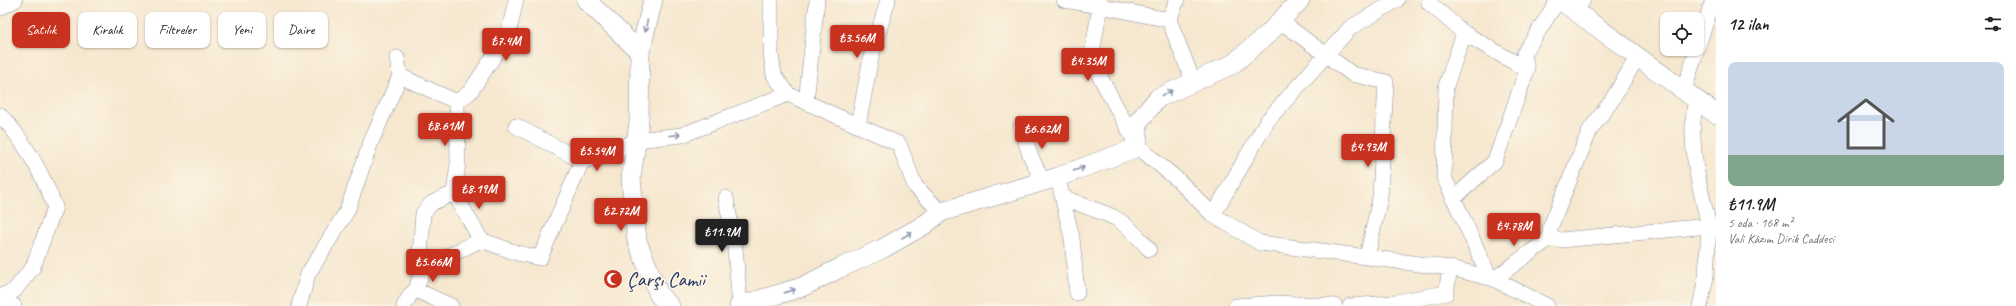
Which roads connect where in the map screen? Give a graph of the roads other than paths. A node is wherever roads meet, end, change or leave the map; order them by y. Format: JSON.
{"nodes":[{"id":1,"x":15,"y":0,"type":"edge"},
{"id":2,"x":516,"y":0,"type":"edge"},
{"id":3,"x":586,"y":0,"type":"edge"},
{"id":4,"x":653,"y":0,"type":"edge"},
{"id":5,"x":771,"y":0,"type":"edge"},
{"id":6,"x":817,"y":0,"type":"edge"},
{"id":7,"x":888,"y":0,"type":"edge"},
{"id":8,"x":1064,"y":0,"type":"edge"},
{"id":9,"x":1177,"y":0,"type":"edge"},
{"id":10,"x":1300,"y":0,"type":"edge"},
{"id":11,"x":1398,"y":0,"type":"edge"},
{"id":12,"x":1559,"y":0,"type":"edge"},
{"id":13,"x":1713,"y":0,"type":"edge"},
{"id":14,"x":1100,"y":3,"type":"edge"},
{"id":15,"x":1429,"y":3,"type":"dead end"},
{"id":16,"x":1580,"y":6,"type":"edge"},
{"id":17,"x":0,"y":8,"type":"edge"},
{"id":18,"x":1169,"y":20,"type":"junction"},
{"id":19,"x":1280,"y":21,"type":"junction"},
{"id":20,"x":1704,"y":28,"type":"edge"},
{"id":21,"x":1464,"y":33,"type":"junction"},
{"id":22,"x":640,"y":52,"type":"junction"},
{"id":23,"x":1327,"y":55,"type":"junction"},
{"id":24,"x":1638,"y":56,"type":"junction"},
{"id":25,"x":1696,"y":56,"type":"edge"},
{"id":26,"x":397,"y":58,"type":"dead end"},
{"id":27,"x":1527,"y":70,"type":"junction"},
{"id":28,"x":400,"y":76,"type":"junction"},
{"id":29,"x":1193,"y":81,"type":"junction"},
{"id":30,"x":788,"y":94,"type":"junction"},
{"id":31,"x":1690,"y":95,"type":"junction"},
{"id":32,"x":457,"y":102,"type":"junction"},
{"id":33,"x":806,"y":102,"type":"junction"},
{"id":34,"x":1716,"y":114,"type":"edge"},
{"id":35,"x":0,"y":115,"type":"edge"},
{"id":36,"x":516,"y":126,"type":"dead end"},
{"id":37,"x":858,"y":126,"type":"junction"},
{"id":38,"x":1021,"y":127,"type":"dead end"},
{"id":39,"x":636,"y":140,"type":"junction"},
{"id":40,"x":1138,"y":147,"type":"junction"},
{"id":41,"x":582,"y":161,"type":"junction"},
{"id":42,"x":1051,"y":179,"type":"junction"},
{"id":43,"x":454,"y":193,"type":"junction"},
{"id":44,"x":1062,"y":196,"type":"junction"},
{"id":45,"x":726,"y":198,"type":"dead end"},
{"id":46,"x":1453,"y":199,"type":"junction"},
{"id":47,"x":941,"y":212,"type":"junction"},
{"id":48,"x":1213,"y":215,"type":"junction"},
{"id":49,"x":1713,"y":228,"type":"edge"},
{"id":50,"x":1550,"y":238,"type":"junction"},
{"id":51,"x":481,"y":240,"type":"junction"},
{"id":52,"x":1149,"y":249,"type":"dead end"},
{"id":53,"x":1367,"y":257,"type":"junction"},
{"id":54,"x":424,"y":268,"type":"junction"},
{"id":55,"x":1450,"y":268,"type":"junction"},
{"id":56,"x":1492,"y":278,"type":"junction"},
{"id":57,"x":416,"y":290,"type":"junction"},
{"id":58,"x":1077,"y":293,"type":"dead end"},
{"id":59,"x":0,"y":297,"type":"edge"},
{"id":60,"x":14,"y":306,"type":"edge"},
{"id":61,"x":299,"y":306,"type":"edge"},
{"id":62,"x":404,"y":306,"type":"edge"},
{"id":63,"x":451,"y":306,"type":"edge"},
{"id":64,"x":670,"y":306,"type":"edge"},
{"id":65,"x":740,"y":306,"type":"edge"},
{"id":66,"x":1236,"y":306,"type":"edge"},
{"id":67,"x":1335,"y":306,"type":"edge"},
{"id":68,"x":1350,"y":306,"type":"edge"},
{"id":69,"x":1546,"y":306,"type":"edge"},
{"id":70,"x":1700,"y":306,"type":"edge"}],
"edges":[{"from":1,"to":17,"type":"street"},
{"from":2,"to":32,"type":"street"},
{"from":3,"to":22,"type":"main road"},
{"from":4,"to":22,"type":"main road","one_way":true},
{"from":5,"to":30,"type":"street"},
{"from":6,"to":33,"type":"street"},
{"from":7,"to":37,"type":"street"},
{"from":8,"to":14,"type":"street"},
{"from":9,"to":18,"type":"street"},
{"from":10,"to":19,"type":"main road"},
{"from":11,"to":23,"type":"street"},
{"from":12,"to":16,"type":"main road"},
{"from":12,"to":27,"type":"street"},
{"from":13,"to":20,"type":"street"},
{"from":14,"to":18,"type":"street"},
{"from":14,"to":40,"type":"street"},
{"from":15,"to":21,"type":"street"},
{"from":16,"to":24,"type":"main road"},
{"from":18,"to":29,"type":"street"},
{"from":19,"to":23,"type":"street"},
{"from":19,"to":29,"type":"main road"},
{"from":21,"to":27,"type":"street"},
{"from":21,"to":46,"type":"street"},
{"from":22,"to":39,"type":"main road"},
{"from":23,"to":48,"type":"street"},
{"from":23,"to":53,"type":"street"},
{"from":24,"to":31,"type":"main road"},
{"from":24,"to":50,"type":"street"},
{"from":25,"to":31,"type":"street"},
{"from":26,"to":28,"type":"street"},
{"from":27,"to":46,"type":"street"},
{"from":28,"to":32,"type":"street"},
{"from":28,"to":61,"type":"street"},
{"from":40,"to":29,"type":"main road","one_way":true},
{"from":30,"to":33,"type":"street"},
{"from":39,"to":30,"type":"street","one_way":true},
{"from":31,"to":34,"type":"main road"},
{"from":31,"to":49,"type":"street"},
{"from":32,"to":43,"type":"street"},
{"from":33,"to":37,"type":"street"},
{"from":35,"to":59,"type":"street"},
{"from":36,"to":41,"type":"street"},
{"from":37,"to":47,"type":"street"},
{"from":38,"to":42,"type":"street"},
{"from":39,"to":41,"type":"street"},
{"from":39,"to":64,"type":"main road"},
{"from":42,"to":40,"type":"main road","one_way":true},
{"from":40,"to":48,"type":"street"},
{"from":41,"to":51,"type":"street"},
{"from":42,"to":44,"type":"street"},
{"from":42,"to":47,"type":"main road"},
{"from":43,"to":51,"type":"street"},
{"from":43,"to":54,"type":"street"},
{"from":44,"to":52,"type":"street"},
{"from":44,"to":58,"type":"street"},
{"from":45,"to":65,"type":"street"},
{"from":46,"to":56,"type":"street"},
{"from":65,"to":47,"type":"main road","one_way":true},
{"from":48,"to":53,"type":"street"},
{"from":49,"to":50,"type":"street"},
{"from":49,"to":70,"type":"street"},
{"from":50,"to":56,"type":"street"},
{"from":51,"to":54,"type":"street"},
{"from":53,"to":55,"type":"street"},
{"from":54,"to":57,"type":"street"},
{"from":55,"to":56,"type":"street"},
{"from":55,"to":68,"type":"street"},
{"from":56,"to":69,"type":"street"},
{"from":57,"to":62,"type":"street"},
{"from":57,"to":63,"type":"street"},
{"from":59,"to":60,"type":"street"},
{"from":66,"to":67,"type":"street"}]}
